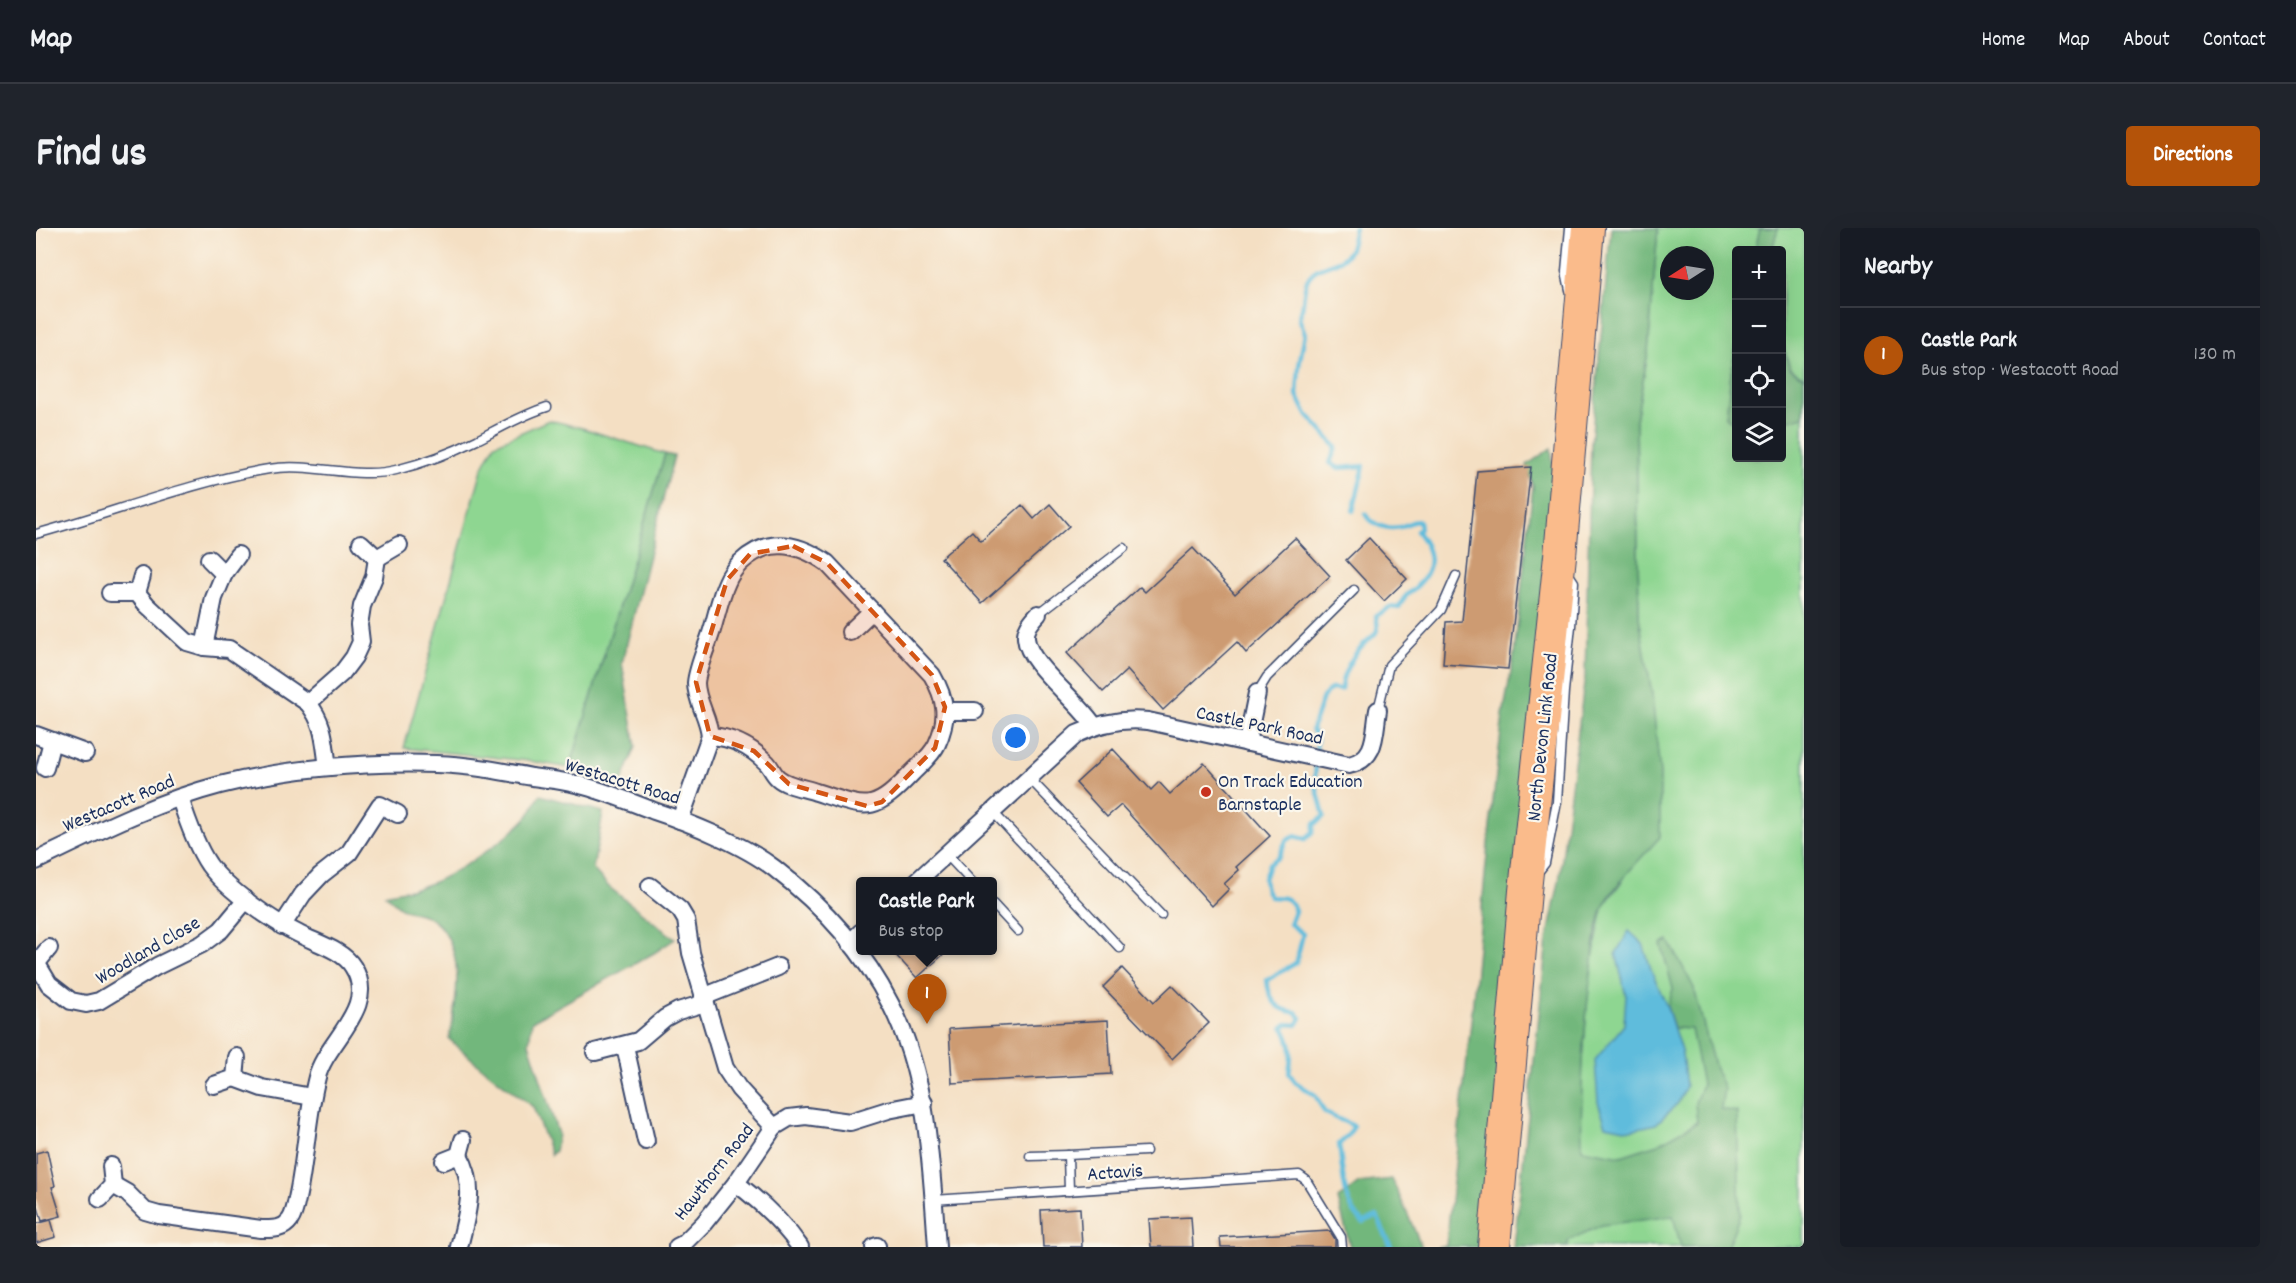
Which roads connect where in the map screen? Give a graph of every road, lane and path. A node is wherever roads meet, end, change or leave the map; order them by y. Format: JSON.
{"nodes":[{"id":1,"x":1570,"y":228,"type":"edge"},
{"id":2,"x":1588,"y":228,"type":"edge"},
{"id":3,"x":1574,"y":375,"type":"junction"},
{"id":4,"x":547,"y":407,"type":"dead end"},
{"id":5,"x":36,"y":534,"type":"edge"},
{"id":6,"x":361,"y":543,"type":"dead end"},
{"id":7,"x":399,"y":545,"type":"dead end"},
{"id":8,"x":1124,"y":548,"type":"dead end"},
{"id":9,"x":238,"y":555,"type":"dead end"},
{"id":10,"x":377,"y":558,"type":"junction"},
{"id":11,"x":209,"y":559,"type":"dead end"},
{"id":12,"x":224,"y":574,"type":"junction"},
{"id":13,"x":142,"y":576,"type":"dead end"},
{"id":14,"x":1456,"y":576,"type":"dead end"},
{"id":15,"x":1354,"y":590,"type":"dead end"},
{"id":16,"x":137,"y":592,"type":"junction"},
{"id":17,"x":110,"y":593,"type":"dead end"},
{"id":18,"x":872,"y":611,"type":"junction"},
{"id":19,"x":1038,"y":614,"type":"joint"},
{"id":20,"x":850,"y":632,"type":"dead end"},
{"id":21,"x":204,"y":648,"type":"junction"},
{"id":22,"x":1257,"y":693,"type":"joint"},
{"id":23,"x":308,"y":703,"type":"junction"},
{"id":24,"x":1378,"y":710,"type":"joint"},
{"id":25,"x":945,"y":711,"type":"junction"},
{"id":26,"x":975,"y":711,"type":"dead end"},
{"id":27,"x":1094,"y":726,"type":"junction"},
{"id":28,"x":710,"y":736,"type":"junction"},
{"id":29,"x":44,"y":738,"type":"edge"},
{"id":30,"x":1247,"y":743,"type":"junction"},
{"id":31,"x":84,"y":753,"type":"dead end"},
{"id":32,"x":328,"y":767,"type":"junction"},
{"id":33,"x":45,"y":768,"type":"dead end"},
{"id":34,"x":1029,"y":778,"type":"junction"},
{"id":35,"x":180,"y":798,"type":"junction"},
{"id":36,"x":992,"y":812,"type":"junction"},
{"id":37,"x":398,"y":814,"type":"dead end"},
{"id":38,"x":680,"y":820,"type":"junction"},
{"id":39,"x":946,"y":854,"type":"junction"},
{"id":40,"x":36,"y":861,"type":"edge"},
{"id":41,"x":921,"y":877,"type":"edge"},
{"id":42,"x":967,"y":877,"type":"edge"},
{"id":43,"x":650,"y":886,"type":"dead end"},
{"id":44,"x":246,"y":900,"type":"junction"},
{"id":45,"x":997,"y":908,"type":"edge"},
{"id":46,"x":1161,"y":915,"type":"dead end"},
{"id":47,"x":282,"y":926,"type":"junction"},
{"id":48,"x":1018,"y":931,"type":"dead end"},
{"id":49,"x":855,"y":938,"type":"edge"},
{"id":50,"x":49,"y":948,"type":"dead end"},
{"id":51,"x":1120,"y":948,"type":"dead end"},
{"id":52,"x":862,"y":955,"type":"edge"},
{"id":53,"x":36,"y":964,"type":"edge"},
{"id":54,"x":778,"y":967,"type":"dead end"},
{"id":55,"x":704,"y":1000,"type":"junction"},
{"id":56,"x":625,"y":1046,"type":"junction"},
{"id":57,"x":595,"y":1052,"type":"dead end"},
{"id":58,"x":237,"y":1057,"type":"dead end"},
{"id":59,"x":235,"y":1078,"type":"junction"},
{"id":60,"x":214,"y":1085,"type":"dead end"},
{"id":61,"x":312,"y":1097,"type":"junction"},
{"id":62,"x":924,"y":1103,"type":"junction"},
{"id":63,"x":774,"y":1127,"type":"junction"},
{"id":64,"x":646,"y":1141,"type":"dead end"},
{"id":65,"x":1146,"y":1151,"type":"dead end"},
{"id":66,"x":455,"y":1152,"type":"dead end"},
{"id":67,"x":1068,"y":1155,"type":"junction"},
{"id":68,"x":1030,"y":1156,"type":"dead end"},
{"id":69,"x":111,"y":1166,"type":"dead end"},
{"id":70,"x":736,"y":1183,"type":"junction"},
{"id":71,"x":113,"y":1185,"type":"junction"},
{"id":72,"x":1069,"y":1191,"type":"junction"},
{"id":73,"x":100,"y":1199,"type":"dead end"},
{"id":74,"x":934,"y":1200,"type":"junction"},
{"id":75,"x":459,"y":1247,"type":"edge"},
{"id":76,"x":676,"y":1247,"type":"edge"},
{"id":77,"x":800,"y":1247,"type":"edge"},
{"id":78,"x":937,"y":1247,"type":"edge"},
{"id":79,"x":1342,"y":1247,"type":"edge"},
{"id":80,"x":1494,"y":1247,"type":"edge"}],
"edges":[{"from":1,"to":3,"type":"lane"},
{"from":2,"to":3,"type":"highway","name":"North Devon Link Road"},
{"from":3,"to":80,"type":"highway","name":"North Devon Link Road"},
{"from":4,"to":5,"type":"lane"},
{"from":6,"to":10,"type":"street"},
{"from":7,"to":10,"type":"street"},
{"from":8,"to":19,"type":"lane"},
{"from":9,"to":12,"type":"street"},
{"from":10,"to":23,"type":"street"},
{"from":11,"to":12,"type":"street"},
{"from":12,"to":21,"type":"street"},
{"from":13,"to":16,"type":"street"},
{"from":14,"to":24,"type":"lane"},
{"from":15,"to":22,"type":"lane"},
{"from":16,"to":17,"type":"street"},
{"from":16,"to":21,"type":"street"},
{"from":18,"to":20,"type":"street"},
{"from":18,"to":25,"type":"street"},
{"from":18,"to":28,"type":"street"},
{"from":19,"to":27,"type":"street"},
{"from":21,"to":23,"type":"street"},
{"from":22,"to":30,"type":"street"},
{"from":23,"to":32,"type":"street"},
{"from":24,"to":30,"type":"street","name":"Castle Park Road"},
{"from":25,"to":26,"type":"street"},
{"from":25,"to":28,"type":"street"},
{"from":27,"to":30,"type":"street","name":"Castle Park Road"},
{"from":27,"to":34,"type":"street","name":"Castle Park Road"},
{"from":28,"to":38,"type":"street"},
{"from":29,"to":31,"type":"street"},
{"from":29,"to":33,"type":"street"},
{"from":32,"to":35,"type":"street","name":"Westacott Road"},
{"from":32,"to":38,"type":"street","name":"Westacott Road"},
{"from":34,"to":36,"type":"street","name":"Castle Park Road"},
{"from":34,"to":46,"type":"lane"},
{"from":35,"to":40,"type":"street","name":"Westacott Road"},
{"from":35,"to":44,"type":"street"},
{"from":36,"to":39,"type":"street","name":"Castle Park Road"},
{"from":36,"to":51,"type":"lane"},
{"from":37,"to":47,"type":"street"},
{"from":38,"to":49,"type":"street","name":"Westacott Road"},
{"from":39,"to":41,"type":"street","name":"Castle Park Road"},
{"from":39,"to":42,"type":"lane"},
{"from":43,"to":55,"type":"street"},
{"from":44,"to":47,"type":"street"},
{"from":44,"to":53,"type":"street","name":"Woodland Close"},
{"from":45,"to":48,"type":"lane"},
{"from":47,"to":61,"type":"street"},
{"from":50,"to":53,"type":"street","name":"Woodland Close"},
{"from":52,"to":62,"type":"street","name":"Westacott Road"},
{"from":54,"to":55,"type":"street"},
{"from":55,"to":56,"type":"street"},
{"from":55,"to":63,"type":"street"},
{"from":56,"to":57,"type":"street"},
{"from":56,"to":64,"type":"street"},
{"from":58,"to":59,"type":"street"},
{"from":59,"to":60,"type":"street"},
{"from":59,"to":61,"type":"street"},
{"from":61,"to":71,"type":"street"},
{"from":62,"to":63,"type":"street","name":"Hawthorn Road"},
{"from":62,"to":74,"type":"street","name":"Westacott Road"},
{"from":63,"to":70,"type":"street","name":"Hawthorn Road"},
{"from":65,"to":67,"type":"lane"},
{"from":66,"to":75,"type":"street"},
{"from":67,"to":68,"type":"lane"},
{"from":67,"to":72,"type":"lane"},
{"from":69,"to":71,"type":"street"},
{"from":70,"to":76,"type":"street","name":"Hawthorn Road"},
{"from":70,"to":77,"type":"street"},
{"from":71,"to":73,"type":"street"},
{"from":72,"to":74,"type":"lane","name":"Actavis"},
{"from":72,"to":79,"type":"lane","name":"Actavis"},
{"from":74,"to":78,"type":"street","name":"Westacott Road"}]}
